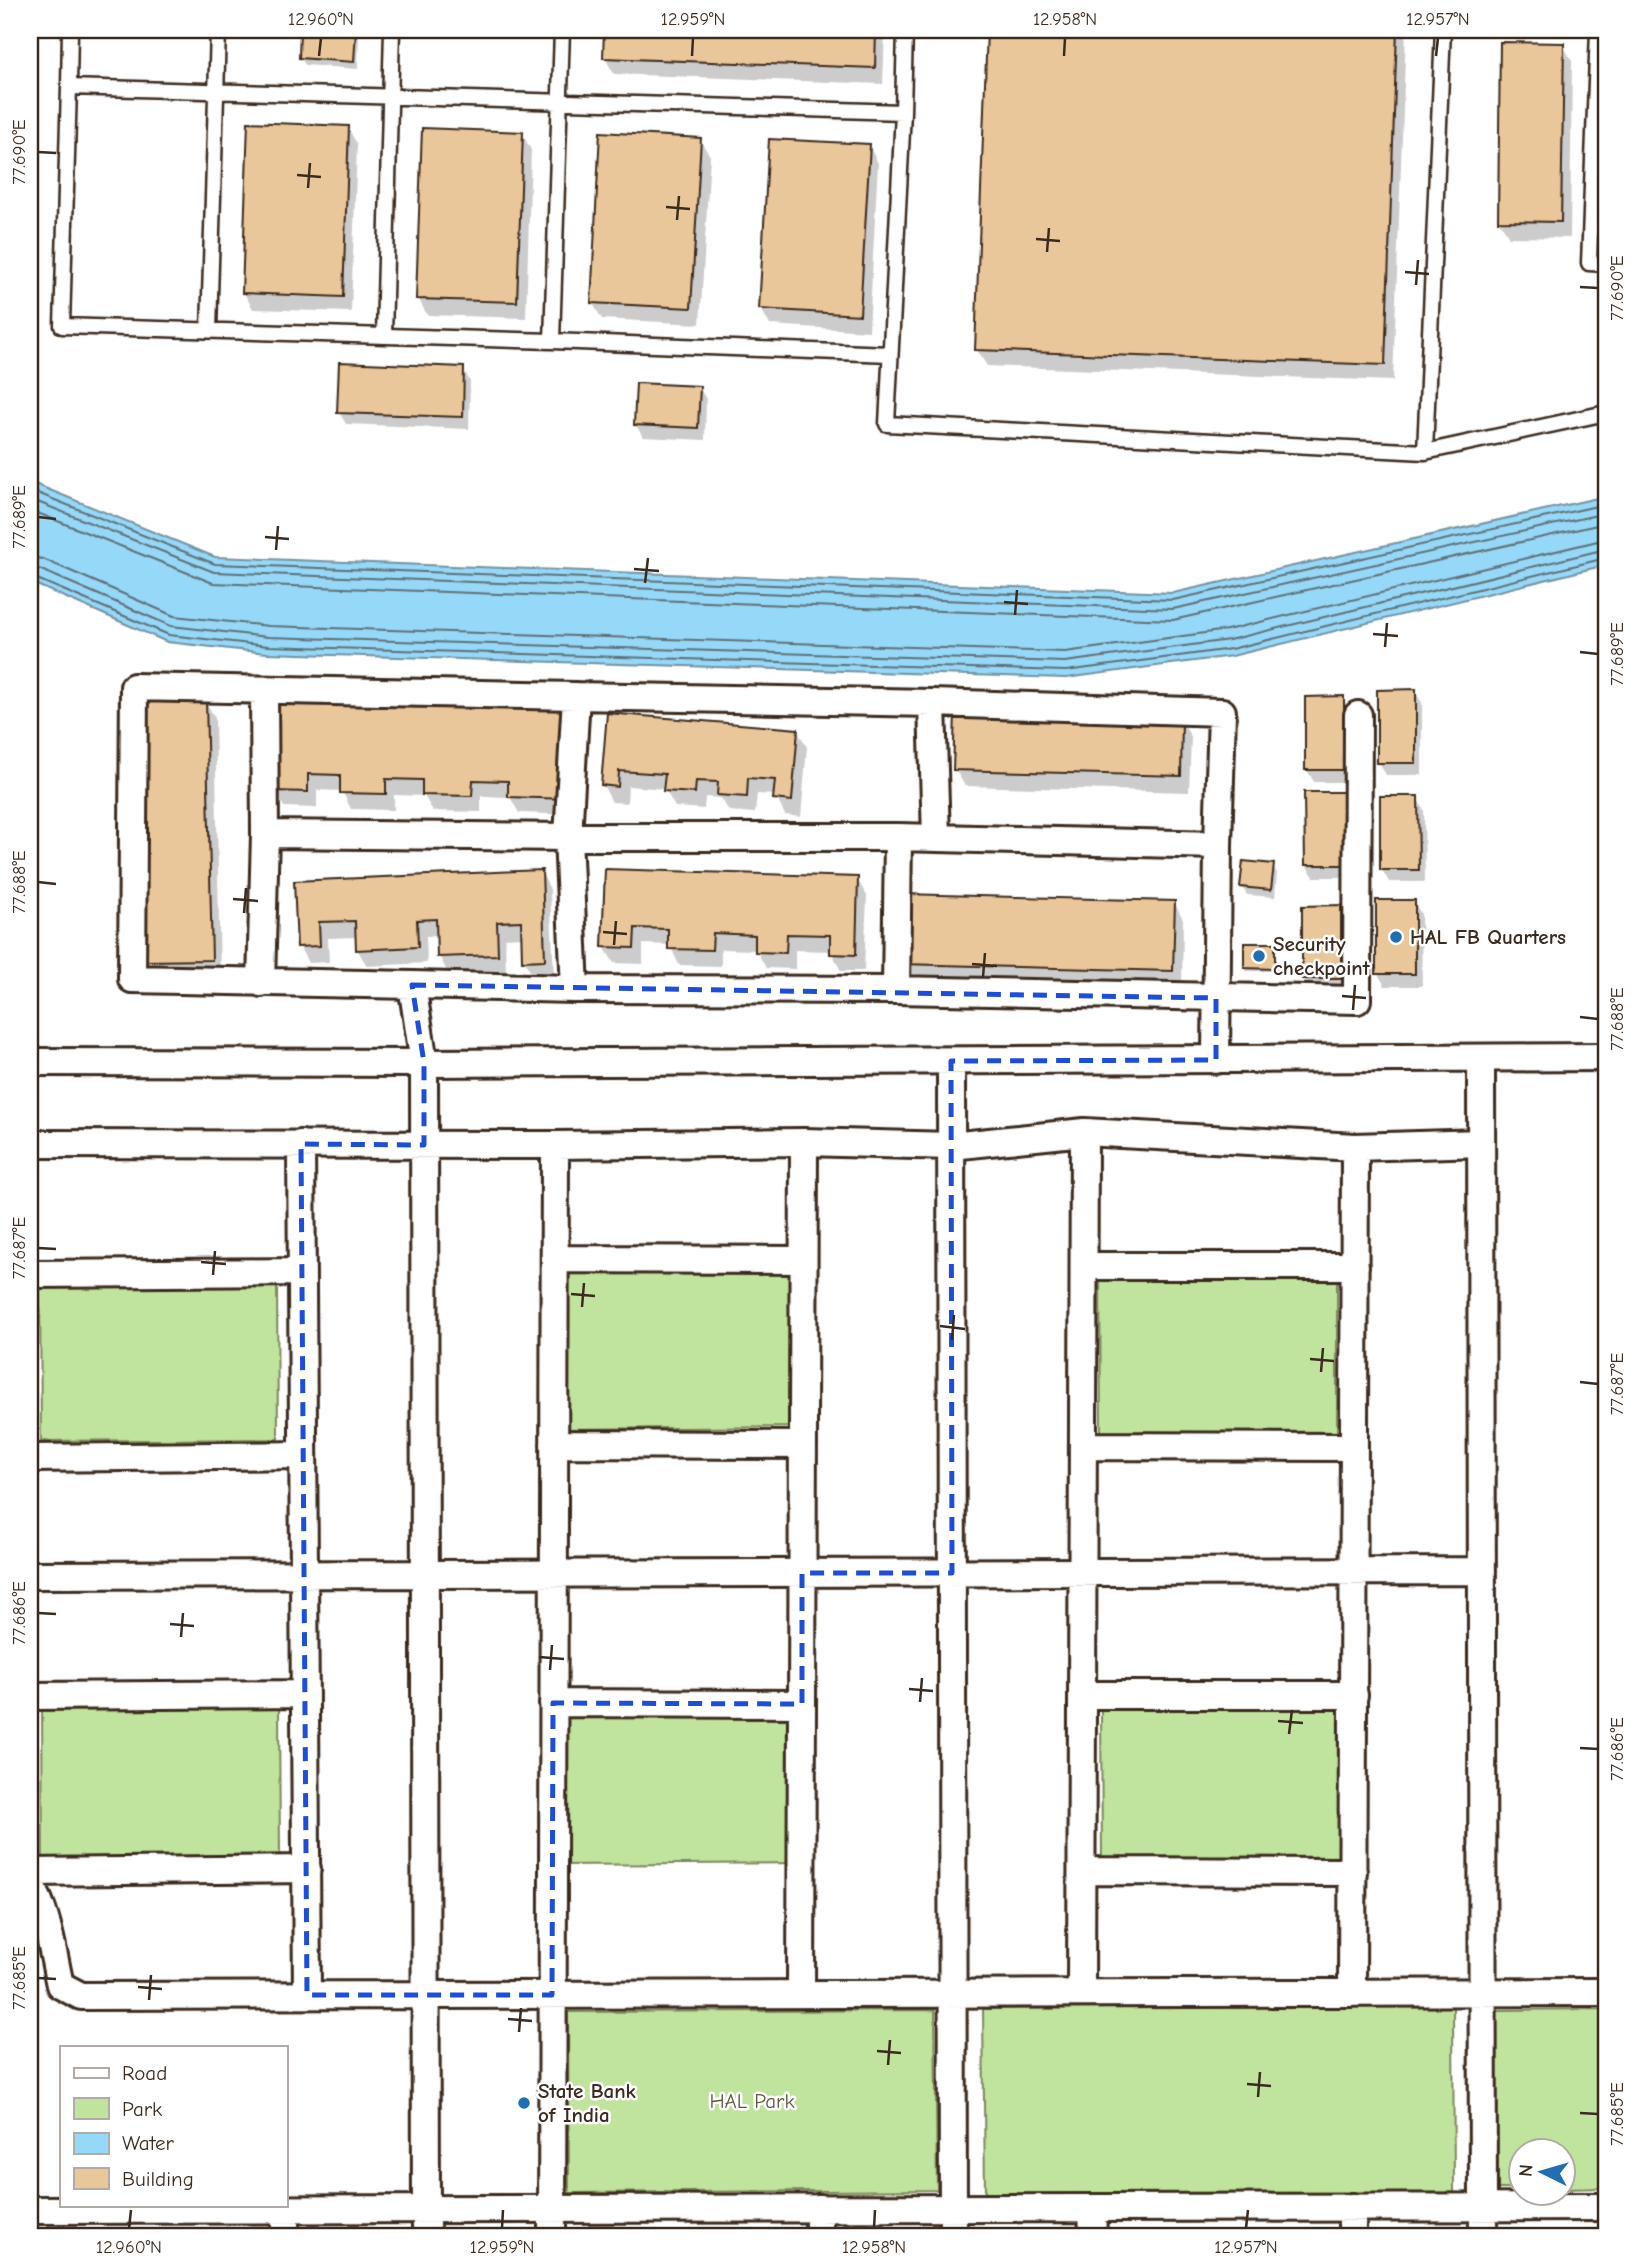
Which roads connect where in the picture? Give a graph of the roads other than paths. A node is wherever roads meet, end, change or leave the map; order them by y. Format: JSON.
{"nodes":[{"id":1,"x":70,"y":30,"type":"edge"},
{"id":2,"x":218,"y":30,"type":"edge"},
{"id":3,"x":392,"y":30,"type":"edge"},
{"id":4,"x":562,"y":30,"type":"edge"},
{"id":5,"x":905,"y":30,"type":"edge"},
{"id":6,"x":1443,"y":30,"type":"edge"},
{"id":7,"x":1598,"y":30,"type":"edge"},
{"id":8,"x":69,"y":87,"type":"junction"},
{"id":9,"x":216,"y":91,"type":"junction"},
{"id":10,"x":390,"y":97,"type":"junction"},
{"id":11,"x":559,"y":102,"type":"junction"},
{"id":12,"x":903,"y":112,"type":"junction"},
{"id":13,"x":1606,"y":264,"type":"edge"},
{"id":14,"x":209,"y":330,"type":"junction"},
{"id":15,"x":384,"y":336,"type":"junction"},
{"id":16,"x":552,"y":341,"type":"junction"},
{"id":17,"x":890,"y":354,"type":"junction"},
{"id":18,"x":1606,"y":413,"type":"edge"},
{"id":19,"x":1425,"y":452,"type":"junction"},
{"id":20,"x":264,"y":691,"type":"junction"},
{"id":21,"x":576,"y":696,"type":"junction"},
{"id":22,"x":932,"y":703,"type":"junction"},
{"id":23,"x":1358,"y":715,"type":"dead end"},
{"id":24,"x":265,"y":834,"type":"junction"},
{"id":25,"x":568,"y":837,"type":"junction"},
{"id":26,"x":898,"y":837,"type":"junction"},
{"id":27,"x":936,"y":838,"type":"junction"},
{"id":28,"x":1218,"y":845,"type":"junction"},
{"id":29,"x":261,"y":983,"type":"junction"},
{"id":30,"x":412,"y":985,"type":"junction"},
{"id":31,"x":575,"y":989,"type":"junction"},
{"id":32,"x":896,"y":990,"type":"junction"},
{"id":33,"x":1216,"y":998,"type":"junction"},
{"id":34,"x":1606,"y":1057,"type":"edge"},
{"id":35,"x":1481,"y":1058,"type":"junction"},
{"id":36,"x":1216,"y":1060,"type":"junction"},
{"id":37,"x":951,"y":1061,"type":"junction"},
{"id":38,"x":30,"y":1062,"type":"edge"},
{"id":39,"x":424,"y":1063,"type":"junction"},
{"id":40,"x":1084,"y":1132,"type":"junction"},
{"id":41,"x":804,"y":1142,"type":"junction"},
{"id":42,"x":1481,"y":1143,"type":"junction"},
{"id":43,"x":30,"y":1144,"type":"edge"},
{"id":44,"x":301,"y":1144,"type":"junction"},
{"id":45,"x":424,"y":1145,"type":"junction"},
{"id":46,"x":555,"y":1145,"type":"junction"},
{"id":47,"x":951,"y":1146,"type":"junction"},
{"id":48,"x":1355,"y":1147,"type":"junction"},
{"id":49,"x":555,"y":1259,"type":"junction"},
{"id":50,"x":803,"y":1260,"type":"junction"},
{"id":51,"x":1084,"y":1266,"type":"junction"},
{"id":52,"x":1355,"y":1266,"type":"junction"},
{"id":53,"x":302,"y":1272,"type":"junction"},
{"id":54,"x":30,"y":1274,"type":"edge"},
{"id":55,"x":554,"y":1444,"type":"junction"},
{"id":56,"x":803,"y":1445,"type":"junction"},
{"id":57,"x":1083,"y":1446,"type":"junction"},
{"id":58,"x":1354,"y":1447,"type":"junction"},
{"id":59,"x":303,"y":1455,"type":"junction"},
{"id":60,"x":30,"y":1458,"type":"edge"},
{"id":61,"x":1482,"y":1571,"type":"junction"},
{"id":62,"x":1354,"y":1572,"type":"junction"},
{"id":63,"x":802,"y":1573,"type":"junction"},
{"id":64,"x":952,"y":1573,"type":"junction"},
{"id":65,"x":1083,"y":1573,"type":"junction"},
{"id":66,"x":304,"y":1574,"type":"junction"},
{"id":67,"x":425,"y":1574,"type":"junction"},
{"id":68,"x":554,"y":1574,"type":"junction"},
{"id":69,"x":30,"y":1575,"type":"edge"},
{"id":70,"x":305,"y":1694,"type":"junction"},
{"id":71,"x":1083,"y":1695,"type":"junction"},
{"id":72,"x":1354,"y":1695,"type":"junction"},
{"id":73,"x":30,"y":1696,"type":"edge"},
{"id":74,"x":553,"y":1703,"type":"junction"},
{"id":75,"x":802,"y":1704,"type":"junction"},
{"id":76,"x":307,"y":1869,"type":"junction"},
{"id":77,"x":1082,"y":1871,"type":"junction"},
{"id":78,"x":30,"y":1872,"type":"edge"},
{"id":79,"x":1353,"y":1872,"type":"junction"},
{"id":80,"x":30,"y":1885,"type":"edge"},
{"id":81,"x":1606,"y":1992,"type":"edge"},
{"id":82,"x":1081,"y":1993,"type":"junction"},
{"id":83,"x":1352,"y":1993,"type":"junction"},
{"id":84,"x":1482,"y":1993,"type":"junction"},
{"id":85,"x":801,"y":1994,"type":"junction"},
{"id":86,"x":953,"y":1994,"type":"junction"},
{"id":87,"x":307,"y":1995,"type":"junction"},
{"id":88,"x":425,"y":1995,"type":"junction"},
{"id":89,"x":552,"y":1995,"type":"junction"},
{"id":90,"x":1352,"y":2207,"type":"junction"},
{"id":91,"x":1483,"y":2207,"type":"junction"},
{"id":92,"x":1606,"y":2207,"type":"edge"},
{"id":93,"x":819,"y":2208,"type":"junction"},
{"id":94,"x":953,"y":2208,"type":"junction"},
{"id":95,"x":1092,"y":2208,"type":"junction"},
{"id":96,"x":426,"y":2209,"type":"junction"},
{"id":97,"x":552,"y":2209,"type":"junction"},
{"id":98,"x":30,"y":2210,"type":"edge"},
{"id":99,"x":285,"y":2210,"type":"junction"},
{"id":100,"x":285,"y":2236,"type":"edge"},
{"id":101,"x":426,"y":2236,"type":"edge"},
{"id":102,"x":552,"y":2236,"type":"edge"},
{"id":103,"x":819,"y":2236,"type":"edge"},
{"id":104,"x":953,"y":2236,"type":"edge"},
{"id":105,"x":1093,"y":2236,"type":"edge"},
{"id":106,"x":1352,"y":2236,"type":"edge"},
{"id":107,"x":1483,"y":2236,"type":"edge"}],
"edges":[{"from":1,"to":8,"type":"lane"},
{"from":2,"to":9,"type":"lane"},
{"from":3,"to":10,"type":"lane"},
{"from":4,"to":11,"type":"lane"},
{"from":5,"to":12,"type":"lane"},
{"from":6,"to":19,"type":"lane"},
{"from":7,"to":13,"type":"lane"},
{"from":8,"to":9,"type":"lane"},
{"from":8,"to":14,"type":"lane"},
{"from":9,"to":10,"type":"lane"},
{"from":9,"to":14,"type":"lane"},
{"from":10,"to":11,"type":"lane"},
{"from":10,"to":15,"type":"lane"},
{"from":11,"to":12,"type":"lane"},
{"from":11,"to":16,"type":"lane"},
{"from":12,"to":17,"type":"lane"},
{"from":14,"to":15,"type":"lane"},
{"from":15,"to":16,"type":"lane"},
{"from":16,"to":17,"type":"lane"},
{"from":17,"to":19,"type":"lane"},
{"from":18,"to":19,"type":"lane"},
{"from":20,"to":21,"type":"street"},
{"from":20,"to":24,"type":"street"},
{"from":20,"to":29,"type":"street"},
{"from":21,"to":22,"type":"street"},
{"from":21,"to":25,"type":"street"},
{"from":22,"to":27,"type":"street"},
{"from":22,"to":28,"type":"street"},
{"from":23,"to":33,"type":"street"},
{"from":24,"to":25,"type":"street"},
{"from":24,"to":29,"type":"street"},
{"from":25,"to":26,"type":"street"},
{"from":25,"to":31,"type":"street"},
{"from":26,"to":27,"type":"street"},
{"from":26,"to":32,"type":"street"},
{"from":27,"to":28,"type":"street"},
{"from":28,"to":33,"type":"street"},
{"from":29,"to":30,"type":"street"},
{"from":30,"to":31,"type":"street"},
{"from":30,"to":39,"type":"street"},
{"from":31,"to":32,"type":"street"},
{"from":32,"to":33,"type":"street"},
{"from":33,"to":36,"type":"street"},
{"from":34,"to":35,"type":"street"},
{"from":35,"to":36,"type":"street"},
{"from":35,"to":42,"type":"street"},
{"from":36,"to":37,"type":"street"},
{"from":37,"to":39,"type":"street"},
{"from":37,"to":47,"type":"street"},
{"from":38,"to":39,"type":"street"},
{"from":39,"to":45,"type":"street"},
{"from":40,"to":47,"type":"street"},
{"from":40,"to":48,"type":"street"},
{"from":40,"to":51,"type":"street"},
{"from":41,"to":46,"type":"street"},
{"from":41,"to":47,"type":"street"},
{"from":41,"to":50,"type":"street"},
{"from":42,"to":48,"type":"street"},
{"from":42,"to":61,"type":"street"},
{"from":43,"to":44,"type":"street"},
{"from":44,"to":45,"type":"street"},
{"from":44,"to":53,"type":"street"},
{"from":45,"to":46,"type":"street"},
{"from":45,"to":67,"type":"street"},
{"from":46,"to":49,"type":"street"},
{"from":47,"to":64,"type":"street"},
{"from":48,"to":52,"type":"street"},
{"from":49,"to":50,"type":"street"},
{"from":49,"to":55,"type":"street"},
{"from":50,"to":56,"type":"street"},
{"from":51,"to":52,"type":"street"},
{"from":51,"to":57,"type":"street"},
{"from":52,"to":58,"type":"street"},
{"from":53,"to":54,"type":"street"},
{"from":53,"to":59,"type":"street"},
{"from":55,"to":56,"type":"street"},
{"from":55,"to":68,"type":"street"},
{"from":56,"to":63,"type":"street"},
{"from":57,"to":58,"type":"street"},
{"from":57,"to":65,"type":"street"},
{"from":58,"to":62,"type":"street"},
{"from":59,"to":60,"type":"street"},
{"from":59,"to":66,"type":"street"},
{"from":61,"to":62,"type":"street"},
{"from":61,"to":84,"type":"street"},
{"from":62,"to":65,"type":"street"},
{"from":62,"to":72,"type":"street"},
{"from":63,"to":64,"type":"street"},
{"from":63,"to":68,"type":"street"},
{"from":63,"to":75,"type":"street"},
{"from":64,"to":65,"type":"street"},
{"from":64,"to":86,"type":"street"},
{"from":65,"to":71,"type":"street"},
{"from":66,"to":67,"type":"street"},
{"from":66,"to":69,"type":"street"},
{"from":66,"to":70,"type":"street"},
{"from":67,"to":68,"type":"street"},
{"from":67,"to":88,"type":"street"},
{"from":68,"to":74,"type":"street"},
{"from":70,"to":73,"type":"street"},
{"from":70,"to":76,"type":"street"},
{"from":71,"to":72,"type":"street"},
{"from":71,"to":77,"type":"street"},
{"from":72,"to":79,"type":"street"},
{"from":74,"to":75,"type":"street"},
{"from":74,"to":89,"type":"street"},
{"from":75,"to":85,"type":"street"},
{"from":76,"to":78,"type":"street"},
{"from":76,"to":87,"type":"street"},
{"from":77,"to":79,"type":"street"},
{"from":77,"to":82,"type":"street"},
{"from":79,"to":83,"type":"street"},
{"from":80,"to":87,"type":"street"},
{"from":81,"to":84,"type":"street"},
{"from":82,"to":83,"type":"street"},
{"from":82,"to":86,"type":"street"},
{"from":83,"to":84,"type":"street"},
{"from":84,"to":91,"type":"street"},
{"from":85,"to":86,"type":"street"},
{"from":85,"to":89,"type":"street"},
{"from":86,"to":94,"type":"street"},
{"from":87,"to":88,"type":"street"},
{"from":88,"to":89,"type":"street"},
{"from":88,"to":96,"type":"street"},
{"from":89,"to":97,"type":"street"},
{"from":90,"to":91,"type":"street"},
{"from":90,"to":95,"type":"street"},
{"from":90,"to":106,"type":"street"},
{"from":91,"to":92,"type":"street"},
{"from":91,"to":107,"type":"street"},
{"from":93,"to":94,"type":"street"},
{"from":93,"to":97,"type":"street"},
{"from":93,"to":103,"type":"street"},
{"from":94,"to":95,"type":"street"},
{"from":94,"to":104,"type":"street"},
{"from":95,"to":105,"type":"street"},
{"from":96,"to":97,"type":"street"},
{"from":96,"to":99,"type":"street"},
{"from":96,"to":101,"type":"street"},
{"from":97,"to":102,"type":"street"},
{"from":98,"to":99,"type":"street"},
{"from":99,"to":100,"type":"street"}]}
